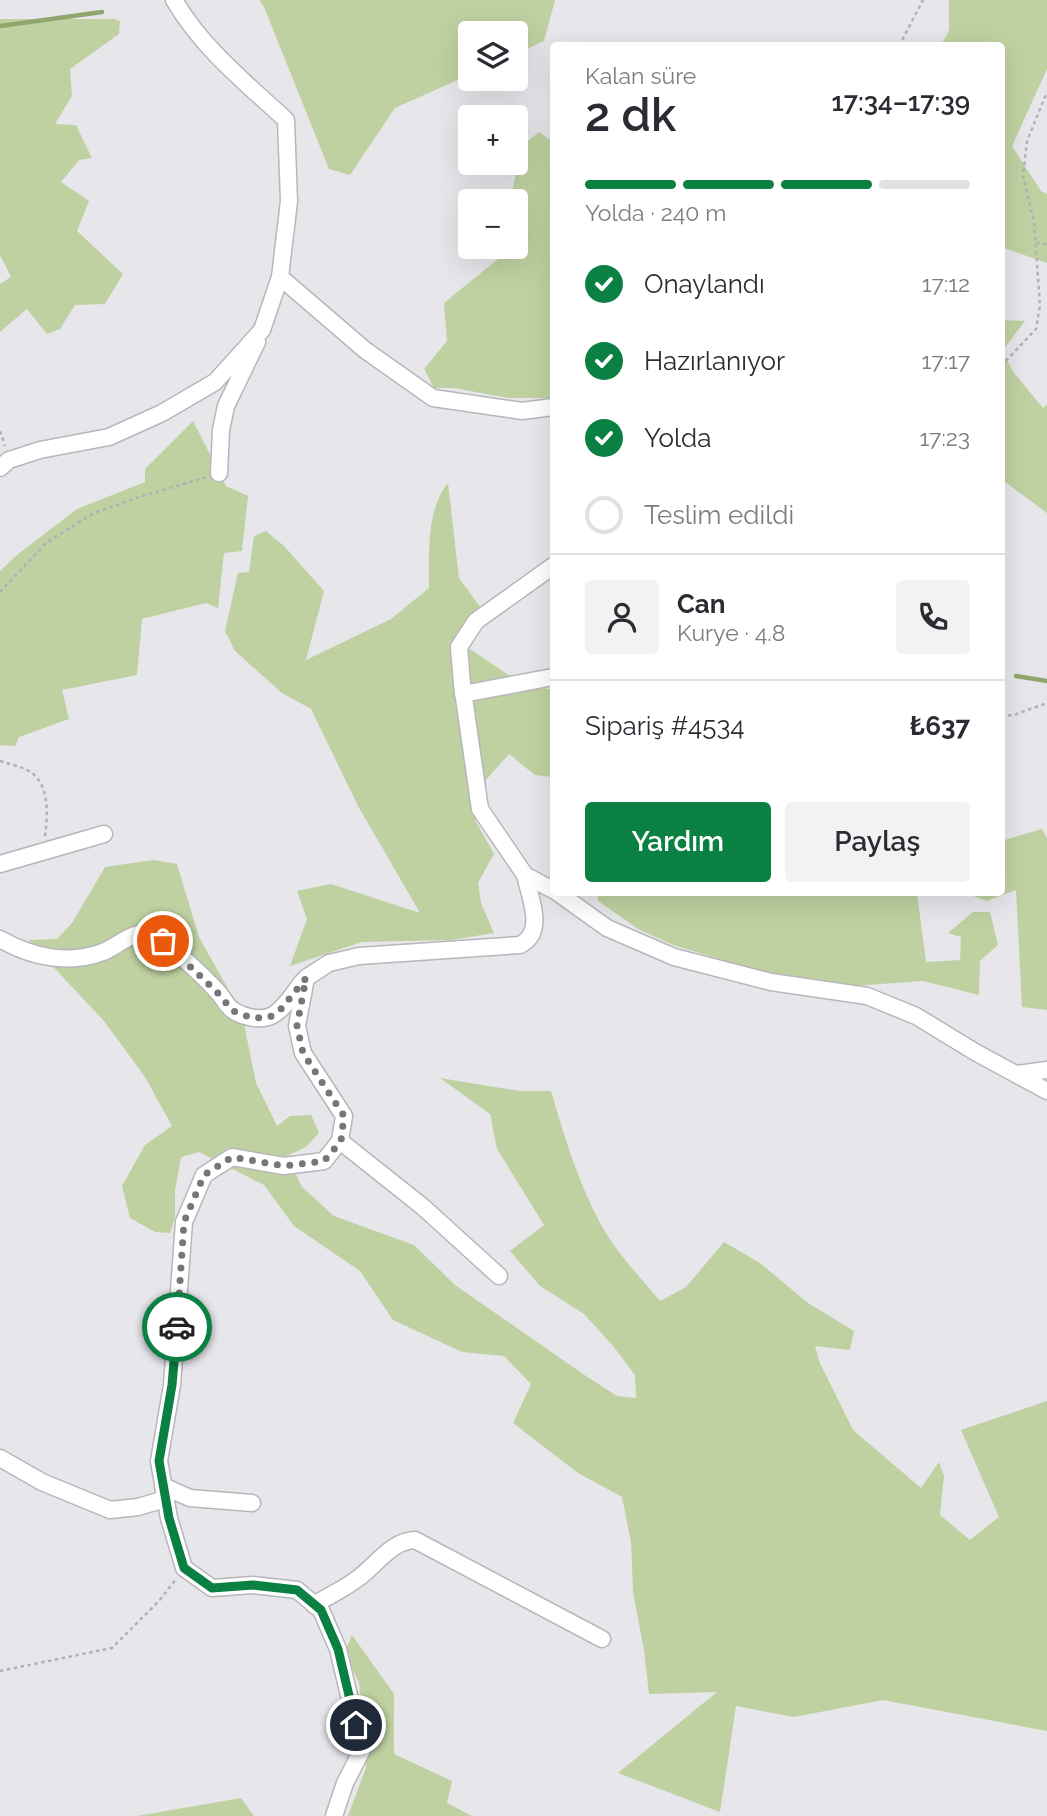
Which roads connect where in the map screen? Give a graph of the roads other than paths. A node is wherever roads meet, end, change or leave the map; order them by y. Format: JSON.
{"nodes":[{"id":1,"x":174,"y":0,"type":"edge"},
{"id":2,"x":279,"y":277,"type":"junction"},
{"id":3,"x":262,"y":330,"type":"junction"},
{"id":4,"x":550,"y":407,"type":"edge"},
{"id":5,"x":0,"y":468,"type":"edge"},
{"id":6,"x":219,"y":473,"type":"road end"},
{"id":7,"x":550,"y":568,"type":"edge"},
{"id":8,"x":550,"y":678,"type":"edge"},
{"id":9,"x":463,"y":694,"type":"junction"},
{"id":10,"x":104,"y":834,"type":"dead end"},
{"id":11,"x":0,"y":864,"type":"edge"},
{"id":12,"x":525,"y":875,"type":"junction"},
{"id":13,"x":550,"y":888,"type":"edge"},
{"id":14,"x":562,"y":896,"type":"edge"},
{"id":15,"x":0,"y":939,"type":"edge"},
{"id":16,"x":306,"y":978,"type":"junction"},
{"id":17,"x":1047,"y":1070,"type":"edge"},
{"id":18,"x":1016,"y":1074,"type":"junction"},
{"id":19,"x":1047,"y":1091,"type":"edge"},
{"id":20,"x":341,"y":1141,"type":"junction"},
{"id":21,"x":499,"y":1276,"type":"dead end"},
{"id":22,"x":0,"y":1458,"type":"edge"},
{"id":23,"x":164,"y":1493,"type":"junction"},
{"id":24,"x":252,"y":1503,"type":"dead end"},
{"id":25,"x":314,"y":1605,"type":"junction"},
{"id":26,"x":602,"y":1639,"type":"dead end"},
{"id":27,"x":334,"y":1816,"type":"edge"}],
"edges":[{"from":1,"to":2,"type":"street"},
{"from":2,"to":3,"type":"street"},
{"from":2,"to":4,"type":"street"},
{"from":3,"to":5,"type":"street"},
{"from":3,"to":6,"type":"street"},
{"from":7,"to":9,"type":"street"},
{"from":8,"to":9,"type":"street"},
{"from":9,"to":12,"type":"street"},
{"from":10,"to":11,"type":"street"},
{"from":12,"to":13,"type":"street"},
{"from":12,"to":16,"type":"street"},
{"from":14,"to":18,"type":"street"},
{"from":15,"to":16,"type":"street"},
{"from":16,"to":20,"type":"street"},
{"from":17,"to":18,"type":"street"},
{"from":18,"to":19,"type":"street"},
{"from":20,"to":21,"type":"street"},
{"from":20,"to":23,"type":"street"},
{"from":22,"to":23,"type":"street"},
{"from":23,"to":24,"type":"street"},
{"from":23,"to":25,"type":"street"},
{"from":25,"to":26,"type":"street"},
{"from":25,"to":27,"type":"street"}]}
